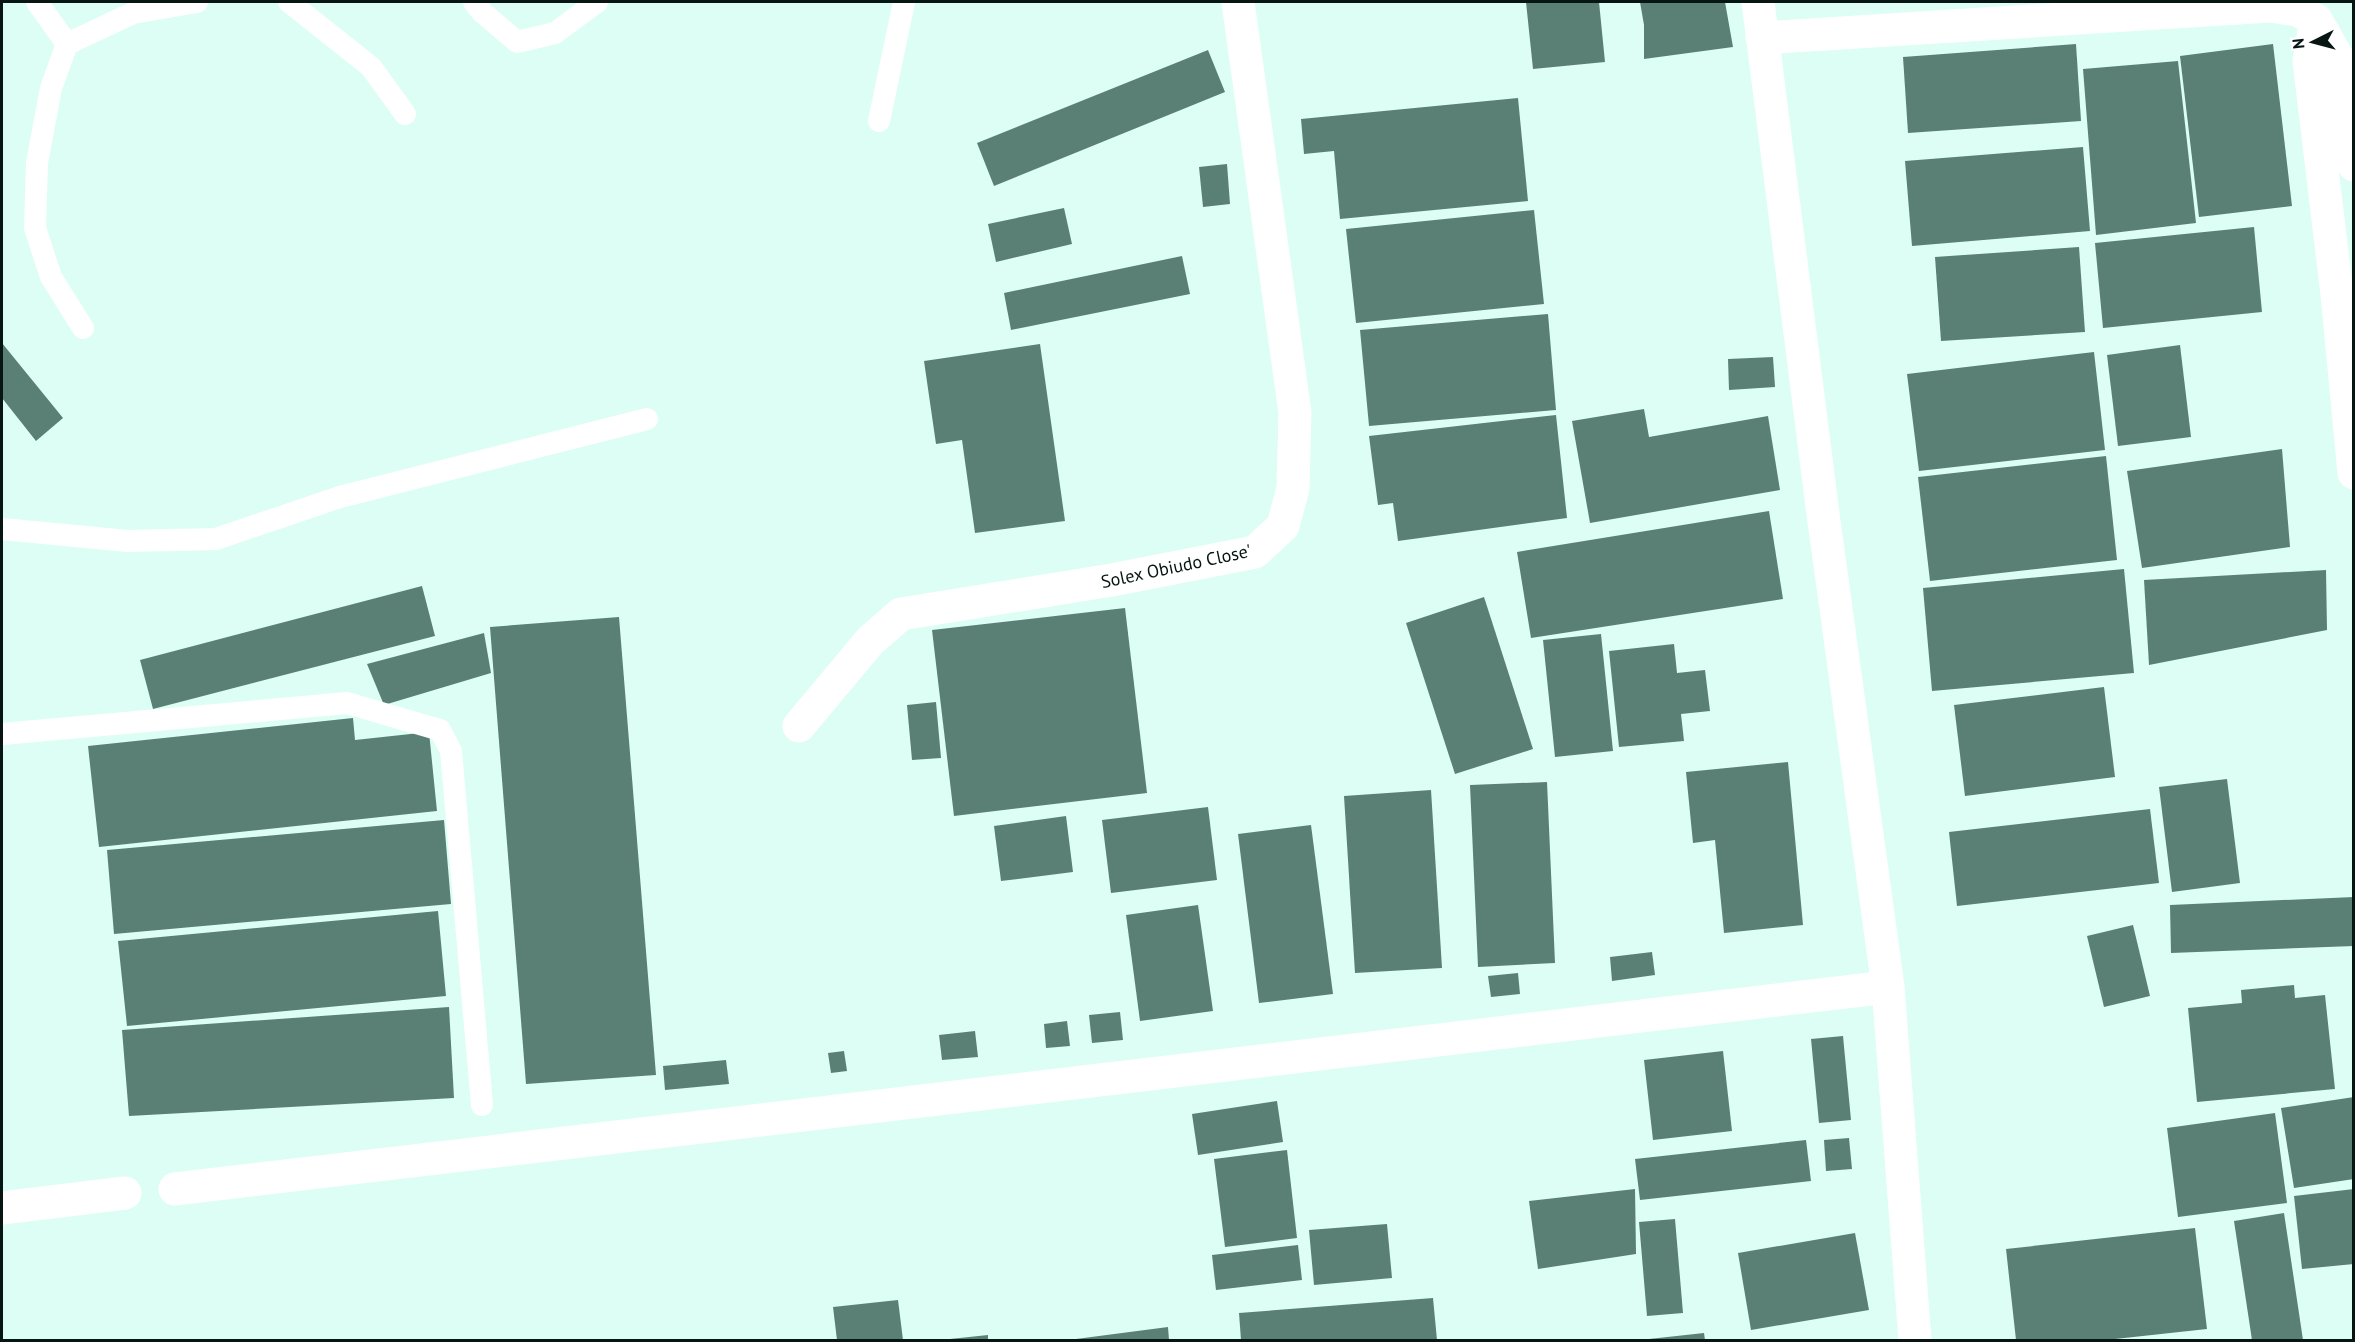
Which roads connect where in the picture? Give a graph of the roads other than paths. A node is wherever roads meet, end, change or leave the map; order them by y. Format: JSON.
{"nodes":[{"id":1,"x":37,"y":2,"type":"edge"},
{"id":2,"x":197,"y":2,"type":"edge"},
{"id":3,"x":289,"y":2,"type":"edge"},
{"id":4,"x":474,"y":2,"type":"edge"},
{"id":5,"x":597,"y":2,"type":"edge"},
{"id":6,"x":904,"y":2,"type":"edge"},
{"id":7,"x":1238,"y":2,"type":"edge"},
{"id":8,"x":1758,"y":2,"type":"edge"},
{"id":9,"x":2316,"y":20,"type":"junction"},
{"id":10,"x":1762,"y":38,"type":"junction"},
{"id":11,"x":67,"y":44,"type":"junction"},
{"id":12,"x":405,"y":114,"type":"dead end"},
{"id":13,"x":879,"y":121,"type":"dead end"},
{"id":14,"x":2354,"y":165,"type":"edge"},
{"id":15,"x":83,"y":328,"type":"dead end"},
{"id":16,"x":647,"y":419,"type":"dead end"},
{"id":17,"x":2354,"y":473,"type":"edge"},
{"id":18,"x":2,"y":529,"type":"edge"},
{"id":19,"x":799,"y":726,"type":"dead end"},
{"id":20,"x":2,"y":734,"type":"edge"},
{"id":21,"x":1888,"y":987,"type":"junction"},
{"id":22,"x":482,"y":1105,"type":"dead end"},
{"id":23,"x":175,"y":1189,"type":"dead end"},
{"id":24,"x":125,"y":1193,"type":"dead end"},
{"id":25,"x":2,"y":1208,"type":"edge"},
{"id":26,"x":1915,"y":1341,"type":"edge"}],
"edges":[{"from":1,"to":11,"type":"lane"},
{"from":2,"to":11,"type":"lane"},
{"from":3,"to":12,"type":"lane"},
{"from":4,"to":5,"type":"lane"},
{"from":6,"to":13,"type":"lane"},
{"from":7,"to":19,"type":"street","name":"Solex Obiudo Close'"},
{"from":8,"to":10,"type":"street"},
{"from":9,"to":10,"type":"street"},
{"from":9,"to":14,"type":"street"},
{"from":9,"to":17,"type":"street"},
{"from":10,"to":21,"type":"street"},
{"from":11,"to":15,"type":"lane"},
{"from":16,"to":18,"type":"lane"},
{"from":20,"to":22,"type":"lane"},
{"from":21,"to":23,"type":"street"},
{"from":21,"to":26,"type":"street"},
{"from":24,"to":25,"type":"street"}]}
